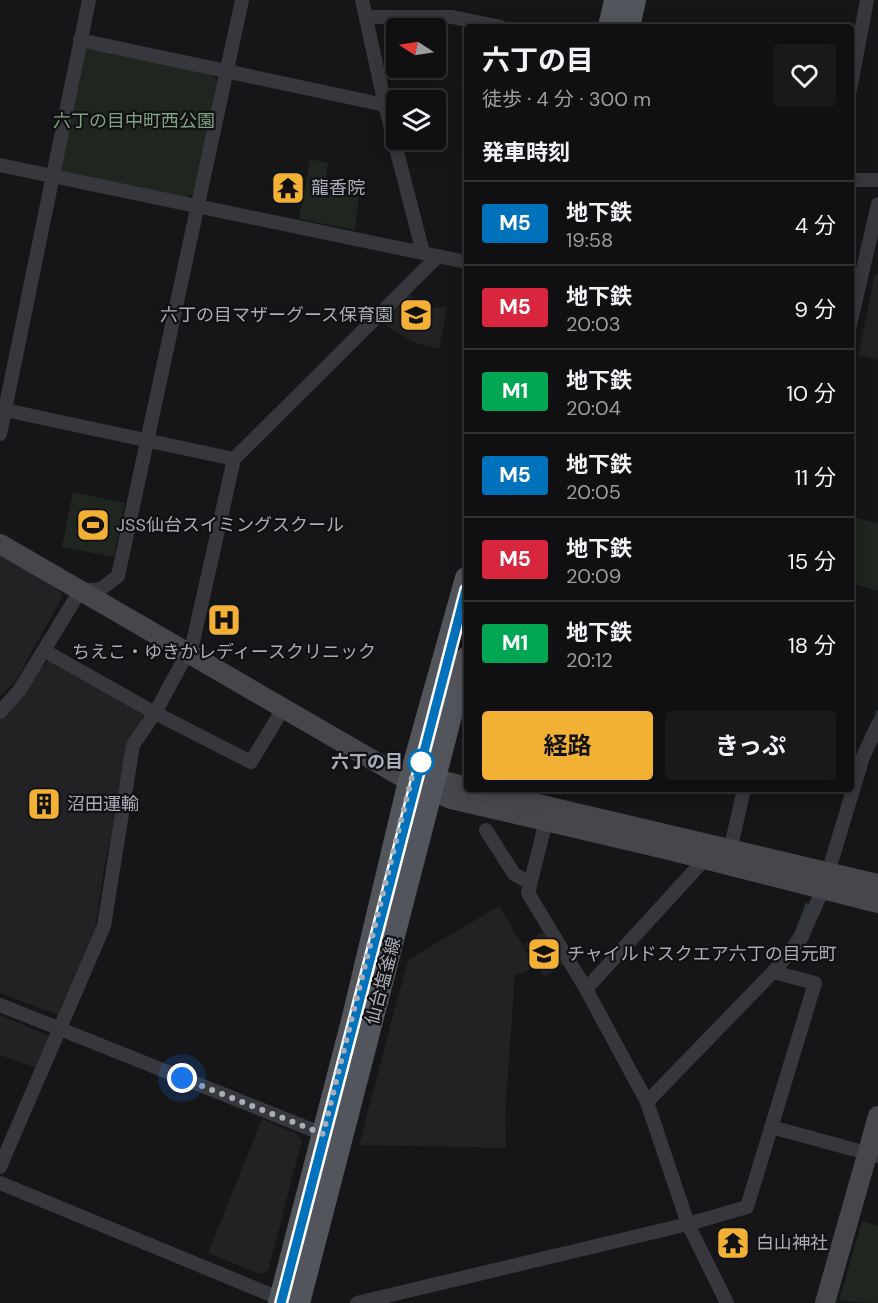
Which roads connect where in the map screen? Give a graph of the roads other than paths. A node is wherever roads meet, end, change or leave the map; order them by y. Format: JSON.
{"nodes":[{"id":1,"x":89,"y":0,"type":"edge"},
{"id":2,"x":242,"y":0,"type":"edge"},
{"id":3,"x":362,"y":0,"type":"edge"},
{"id":4,"x":615,"y":0,"type":"edge"},
{"id":5,"x":635,"y":0,"type":"edge"},
{"id":6,"x":867,"y":0,"type":"edge"},
{"id":7,"x":366,"y":17,"type":"junction"},
{"id":8,"x":486,"y":24,"type":"edge"},
{"id":9,"x":610,"y":24,"type":"edge"},
{"id":10,"x":630,"y":24,"type":"edge"},
{"id":11,"x":80,"y":40,"type":"junction"},
{"id":12,"x":854,"y":69,"type":"edge"},
{"id":13,"x":226,"y":71,"type":"junction"},
{"id":14,"x":385,"y":105,"type":"junction"},
{"id":15,"x":0,"y":165,"type":"edge"},
{"id":16,"x":52,"y":177,"type":"junction"},
{"id":17,"x":854,"y":180,"type":"edge"},
{"id":18,"x":878,"y":180,"type":"edge"},
{"id":19,"x":878,"y":204,"type":"edge"},
{"id":20,"x":198,"y":206,"type":"junction"},
{"id":21,"x":423,"y":253,"type":"junction"},
{"id":22,"x":438,"y":256,"type":"junction"},
{"id":23,"x":464,"y":262,"type":"edge"},
{"id":24,"x":854,"y":309,"type":"edge"},
{"id":25,"x":5,"y":410,"type":"junction"},
{"id":26,"x":0,"y":434,"type":"edge"},
{"id":27,"x":147,"y":440,"type":"junction"},
{"id":28,"x":234,"y":459,"type":"junction"},
{"id":29,"x":0,"y":529,"type":"edge"},
{"id":30,"x":0,"y":544,"type":"edge"},
{"id":31,"x":464,"y":585,"type":"edge"},
{"id":32,"x":101,"y":589,"type":"junction"},
{"id":33,"x":80,"y":591,"type":"junction"},
{"id":34,"x":190,"y":647,"type":"junction"},
{"id":35,"x":45,"y":651,"type":"junction"},
{"id":36,"x":464,"y":666,"type":"edge"},
{"id":37,"x":284,"y":707,"type":"junction"},
{"id":38,"x":0,"y":711,"type":"edge"},
{"id":39,"x":155,"y":712,"type":"junction"},
{"id":40,"x":878,"y":724,"type":"edge"},
{"id":41,"x":411,"y":775,"type":"junction"},
{"id":42,"x":433,"y":786,"type":"junction"},
{"id":43,"x":854,"y":786,"type":"edge"},
{"id":44,"x":464,"y":787,"type":"edge"},
{"id":45,"x":487,"y":792,"type":"edge"},
{"id":46,"x":743,"y":792,"type":"edge"},
{"id":47,"x":852,"y":792,"type":"edge"},
{"id":48,"x":546,"y":821,"type":"junction"},
{"id":49,"x":486,"y":830,"type":"dead end"},
{"id":50,"x":730,"y":850,"type":"junction"},
{"id":51,"x":705,"y":859,"type":"junction"},
{"id":52,"x":825,"y":880,"type":"junction"},
{"id":53,"x":530,"y":883,"type":"junction"},
{"id":54,"x":878,"y":884,"type":"edge"},
{"id":55,"x":878,"y":903,"type":"edge"},
{"id":56,"x":773,"y":972,"type":"junction"},
{"id":57,"x":586,"y":989,"type":"junction"},
{"id":58,"x":0,"y":1005,"type":"edge"},
{"id":59,"x":60,"y":1029,"type":"junction"},
{"id":60,"x":647,"y":1102,"type":"junction"},
{"id":61,"x":878,"y":1116,"type":"edge"},
{"id":62,"x":771,"y":1127,"type":"junction"},
{"id":63,"x":332,"y":1138,"type":"junction"},
{"id":64,"x":873,"y":1154,"type":"edge"},
{"id":65,"x":0,"y":1167,"type":"edge"},
{"id":66,"x":0,"y":1183,"type":"edge"},
{"id":67,"x":688,"y":1224,"type":"junction"},
{"id":68,"x":384,"y":1301,"type":"edge"},
{"id":69,"x":287,"y":1302,"type":"edge"},
{"id":70,"x":357,"y":1303,"type":"edge"},
{"id":71,"x":728,"y":1303,"type":"edge"},
{"id":72,"x":825,"y":1303,"type":"edge"}],
"edges":[{"from":1,"to":11,"type":"street"},
{"from":2,"to":13,"type":"street"},
{"from":3,"to":7,"type":"street"},
{"from":4,"to":9,"type":"main road"},
{"from":5,"to":10,"type":"main road"},
{"from":6,"to":12,"type":"street"},
{"from":7,"to":8,"type":"street"},
{"from":7,"to":14,"type":"street"},
{"from":11,"to":13,"type":"street"},
{"from":11,"to":16,"type":"street"},
{"from":13,"to":14,"type":"street"},
{"from":13,"to":20,"type":"street"},
{"from":14,"to":21,"type":"street"},
{"from":15,"to":16,"type":"street"},
{"from":16,"to":20,"type":"street"},
{"from":16,"to":25,"type":"street"},
{"from":17,"to":18,"type":"street"},
{"from":19,"to":24,"type":"street"},
{"from":20,"to":21,"type":"street"},
{"from":20,"to":27,"type":"street"},
{"from":21,"to":22,"type":"street"},
{"from":22,"to":23,"type":"street"},
{"from":22,"to":28,"type":"street"},
{"from":25,"to":26,"type":"street"},
{"from":25,"to":27,"type":"street"},
{"from":27,"to":28,"type":"street"},
{"from":27,"to":32,"type":"street"},
{"from":28,"to":34,"type":"street"},
{"from":29,"to":32,"type":"street"},
{"from":30,"to":33,"type":"street"},
{"from":31,"to":41,"type":"main road","name":"仙台塩釜線"},
{"from":32,"to":33,"type":"street"},
{"from":32,"to":34,"type":"street"},
{"from":33,"to":34,"type":"street"},
{"from":33,"to":35,"type":"street"},
{"from":34,"to":37,"type":"street"},
{"from":34,"to":39,"type":"street"},
{"from":34,"to":41,"type":"street"},
{"from":35,"to":38,"type":"street"},
{"from":35,"to":39,"type":"street"},
{"from":36,"to":42,"type":"main road","name":"仙台塩釜線"},
{"from":37,"to":39,"type":"street"},
{"from":37,"to":41,"type":"street"},
{"from":39,"to":59,"type":"street"},
{"from":40,"to":43,"type":"street"},
{"from":41,"to":42,"type":"street"},
{"from":41,"to":63,"type":"main road","name":"仙台塩釜線"},
{"from":42,"to":44,"type":"street"},
{"from":42,"to":48,"type":"street"},
{"from":42,"to":63,"type":"main road","name":"仙台塩釜線"},
{"from":45,"to":50,"type":"street"},
{"from":46,"to":50,"type":"street"},
{"from":47,"to":52,"type":"street"},
{"from":48,"to":51,"type":"street"},
{"from":48,"to":53,"type":"street"},
{"from":49,"to":53,"type":"street"},
{"from":50,"to":52,"type":"street"},
{"from":51,"to":52,"type":"street"},
{"from":51,"to":57,"type":"street"},
{"from":52,"to":54,"type":"street"},
{"from":52,"to":55,"type":"street"},
{"from":52,"to":56,"type":"street"},
{"from":53,"to":57,"type":"street"},
{"from":56,"to":60,"type":"street"},
{"from":56,"to":62,"type":"street"},
{"from":57,"to":60,"type":"street"},
{"from":58,"to":59,"type":"street"},
{"from":59,"to":63,"type":"street"},
{"from":59,"to":65,"type":"street"},
{"from":60,"to":67,"type":"street"},
{"from":61,"to":64,"type":"street"},
{"from":62,"to":64,"type":"street"},
{"from":62,"to":67,"type":"street"},
{"from":63,"to":69,"type":"main road","name":"仙台塩釜線"},
{"from":64,"to":72,"type":"street"},
{"from":66,"to":69,"type":"street"},
{"from":67,"to":68,"type":"street"},
{"from":67,"to":71,"type":"street"},
{"from":68,"to":70,"type":"street"}]}
